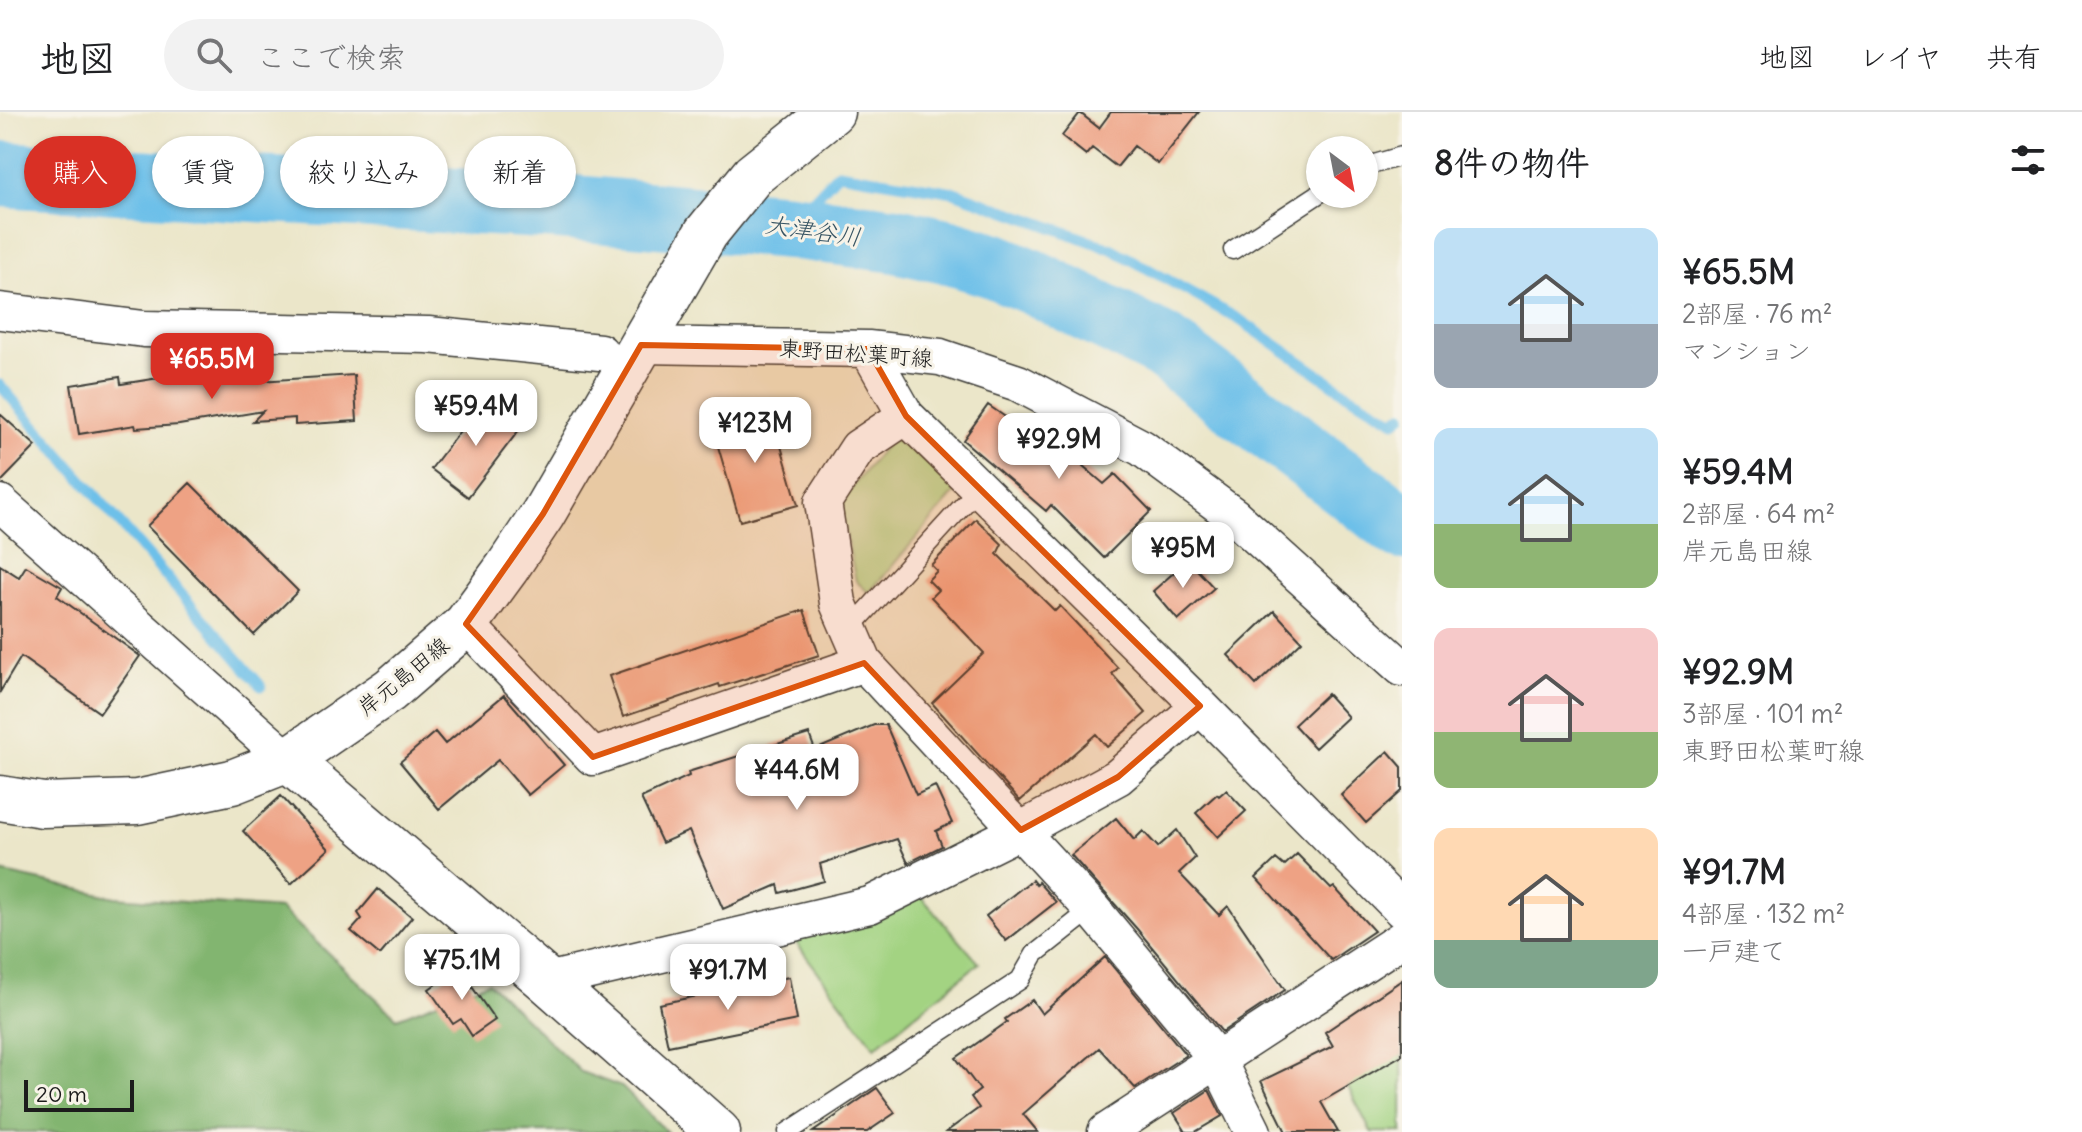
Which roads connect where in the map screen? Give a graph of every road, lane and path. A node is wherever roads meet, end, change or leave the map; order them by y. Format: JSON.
{"nodes":[{"id":1,"x":821,"y":115,"type":"edge"},
{"id":2,"x":1402,"y":156,"type":"edge"},
{"id":3,"x":1378,"y":163,"type":"edge"},
{"id":4,"x":1306,"y":202,"type":"edge"},
{"id":5,"x":1233,"y":250,"type":"dead end"},
{"id":6,"x":0,"y":311,"type":"edge"},
{"id":7,"x":632,"y":340,"type":"junction"},
{"id":8,"x":868,"y":349,"type":"junction"},
{"id":9,"x":906,"y":416,"type":"junction"},
{"id":10,"x":979,"y":488,"type":"junction"},
{"id":11,"x":0,"y":503,"type":"edge"},
{"id":12,"x":466,"y":624,"type":"junction"},
{"id":13,"x":849,"y":630,"type":"junction"},
{"id":14,"x":864,"y":663,"type":"junction"},
{"id":15,"x":1402,"y":668,"type":"edge"},
{"id":16,"x":1200,"y":706,"type":"junction"},
{"id":17,"x":288,"y":760,"type":"junction"},
{"id":18,"x":0,"y":798,"type":"edge"},
{"id":19,"x":1021,"y":830,"type":"junction"},
{"id":20,"x":1092,"y":909,"type":"junction"},
{"id":21,"x":1402,"y":910,"type":"edge"},
{"id":22,"x":1402,"y":939,"type":"edge"},
{"id":23,"x":547,"y":981,"type":"junction"},
{"id":24,"x":1217,"y":1059,"type":"junction"},
{"id":25,"x":718,"y":1132,"type":"edge"},
{"id":26,"x":788,"y":1132,"type":"edge"},
{"id":27,"x":1106,"y":1132,"type":"edge"},
{"id":28,"x":1253,"y":1132,"type":"edge"}],
"edges":[{"from":1,"to":7,"type":"street","name":"岸元島田線"},
{"from":2,"to":3,"type":"lane"},
{"from":4,"to":5,"type":"lane"},
{"from":6,"to":7,"type":"street","name":"東野田松葉町線"},
{"from":7,"to":8,"type":"street","name":"東野田松葉町線"},
{"from":7,"to":12,"type":"street","name":"岸元島田線"},
{"from":8,"to":9,"type":"street"},
{"from":8,"to":15,"type":"street","name":"東野田松葉町線"},
{"from":9,"to":10,"type":"street"},
{"from":9,"to":13,"type":"street"},
{"from":10,"to":13,"type":"lane"},
{"from":10,"to":16,"type":"street"},
{"from":11,"to":17,"type":"street"},
{"from":12,"to":14,"type":"street"},
{"from":12,"to":17,"type":"street","name":"岸元島田線"},
{"from":13,"to":14,"type":"street"},
{"from":14,"to":19,"type":"street"},
{"from":16,"to":19,"type":"street"},
{"from":16,"to":21,"type":"street"},
{"from":17,"to":18,"type":"street","name":"岸元島田線"},
{"from":17,"to":23,"type":"street"},
{"from":19,"to":20,"type":"street"},
{"from":19,"to":23,"type":"street"},
{"from":20,"to":24,"type":"street"},
{"from":20,"to":26,"type":"lane"},
{"from":22,"to":24,"type":"street"},
{"from":23,"to":25,"type":"street"},
{"from":24,"to":27,"type":"street"},
{"from":24,"to":28,"type":"street"}]}
